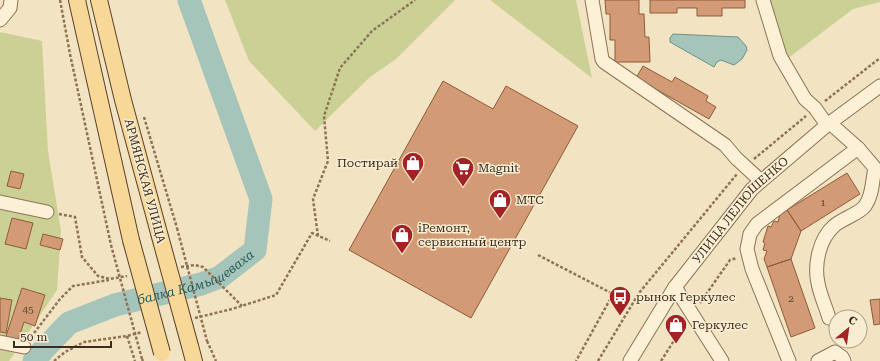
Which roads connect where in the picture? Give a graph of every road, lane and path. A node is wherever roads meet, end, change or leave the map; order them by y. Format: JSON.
{"nodes":[{"id":1,"x":11,"y":0,"type":"edge"},
{"id":2,"x":60,"y":0,"type":"edge"},
{"id":3,"x":77,"y":0,"type":"edge"},
{"id":4,"x":99,"y":0,"type":"edge"},
{"id":5,"x":414,"y":0,"type":"edge"},
{"id":6,"x":592,"y":0,"type":"edge"},
{"id":7,"x":763,"y":0,"type":"edge"},
{"id":8,"x":0,"y":20,"type":"edge"},
{"id":9,"x":880,"y":86,"type":"edge"},
{"id":10,"x":829,"y":124,"type":"junction"},
{"id":11,"x":858,"y":148,"type":"junction"},
{"id":12,"x":878,"y":166,"type":"edge"},
{"id":13,"x":737,"y":174,"type":"dead end"},
{"id":14,"x":761,"y":180,"type":"junction"},
{"id":15,"x":0,"y":202,"type":"edge"},
{"id":16,"x":47,"y":212,"type":"dead end"},
{"id":17,"x":177,"y":228,"type":"dead end"},
{"id":18,"x":318,"y":236,"type":"junction"},
{"id":19,"x":330,"y":241,"type":"dead end"},
{"id":20,"x":538,"y":255,"type":"dead end"},
{"id":21,"x":749,"y":255,"type":"junction"},
{"id":22,"x":110,"y":279,"type":"dead end"},
{"id":23,"x":675,"y":287,"type":"junction"},
{"id":24,"x":692,"y":314,"type":"junction"},
{"id":25,"x":828,"y":315,"type":"edge"},
{"id":26,"x":194,"y":318,"type":"dead end"},
{"id":27,"x":142,"y":332,"type":"dead end"},
{"id":28,"x":127,"y":336,"type":"junction"},
{"id":29,"x":0,"y":342,"type":"edge"},
{"id":30,"x":24,"y":346,"type":"joint"},
{"id":31,"x":192,"y":353,"type":"edge"},
{"id":32,"x":163,"y":357,"type":"edge"},
{"id":33,"x":142,"y":360,"type":"edge"},
{"id":34,"x":54,"y":361,"type":"edge"},
{"id":35,"x":135,"y":361,"type":"edge"},
{"id":36,"x":216,"y":361,"type":"edge"},
{"id":37,"x":576,"y":361,"type":"edge"},
{"id":38,"x":598,"y":361,"type":"edge"},
{"id":39,"x":630,"y":361,"type":"edge"},
{"id":40,"x":661,"y":361,"type":"edge"},
{"id":41,"x":722,"y":361,"type":"edge"},
{"id":42,"x":789,"y":361,"type":"edge"},
{"id":43,"x":818,"y":361,"type":"edge"},
{"id":44,"x":844,"y":361,"type":"edge"}],
"edges":[{"from":1,"to":8,"type":"street"},
{"from":2,"to":33,"type":"path","bridge":true},
{"from":3,"to":32,"type":"main road","name":"АРМЯНСКАЯ УЛИЦА","bridge":true},
{"from":4,"to":31,"type":"main road","name":"АРМЯНСКАЯ УЛИЦА","bridge":true},
{"from":5,"to":18,"type":"path"},
{"from":6,"to":14,"type":"street"},
{"from":7,"to":10,"type":"street"},
{"from":9,"to":10,"type":"street","name":"УЛИЦА ЛЕЛЮШЕНКО"},
{"from":10,"to":11,"type":"street"},
{"from":10,"to":14,"type":"street","name":"УЛИЦА ЛЕЛЮШЕНКО"},
{"from":11,"to":12,"type":"street"},
{"from":11,"to":21,"type":"street"},
{"from":12,"to":25,"type":"street"},
{"from":13,"to":38,"type":"path"},
{"from":14,"to":23,"type":"street","name":"УЛИЦА ЛЕЛЮШЕНКО"},
{"from":15,"to":16,"type":"street"},
{"from":17,"to":36,"type":"path","bridge":true},
{"from":18,"to":19,"type":"path"},
{"from":18,"to":26,"type":"path"},
{"from":20,"to":37,"type":"path"},
{"from":21,"to":24,"type":"path"},
{"from":21,"to":42,"type":"street"},
{"from":22,"to":30,"type":"path"},
{"from":23,"to":24,"type":"street"},
{"from":23,"to":39,"type":"street","name":"УЛИЦА ЛЕЛЮШЕНКО"},
{"from":24,"to":40,"type":"path"},
{"from":24,"to":41,"type":"street"},
{"from":27,"to":28,"type":"path"},
{"from":28,"to":34,"type":"path"},
{"from":28,"to":35,"type":"path"},
{"from":29,"to":30,"type":"street"},
{"from":43,"to":44,"type":"street"}]}
